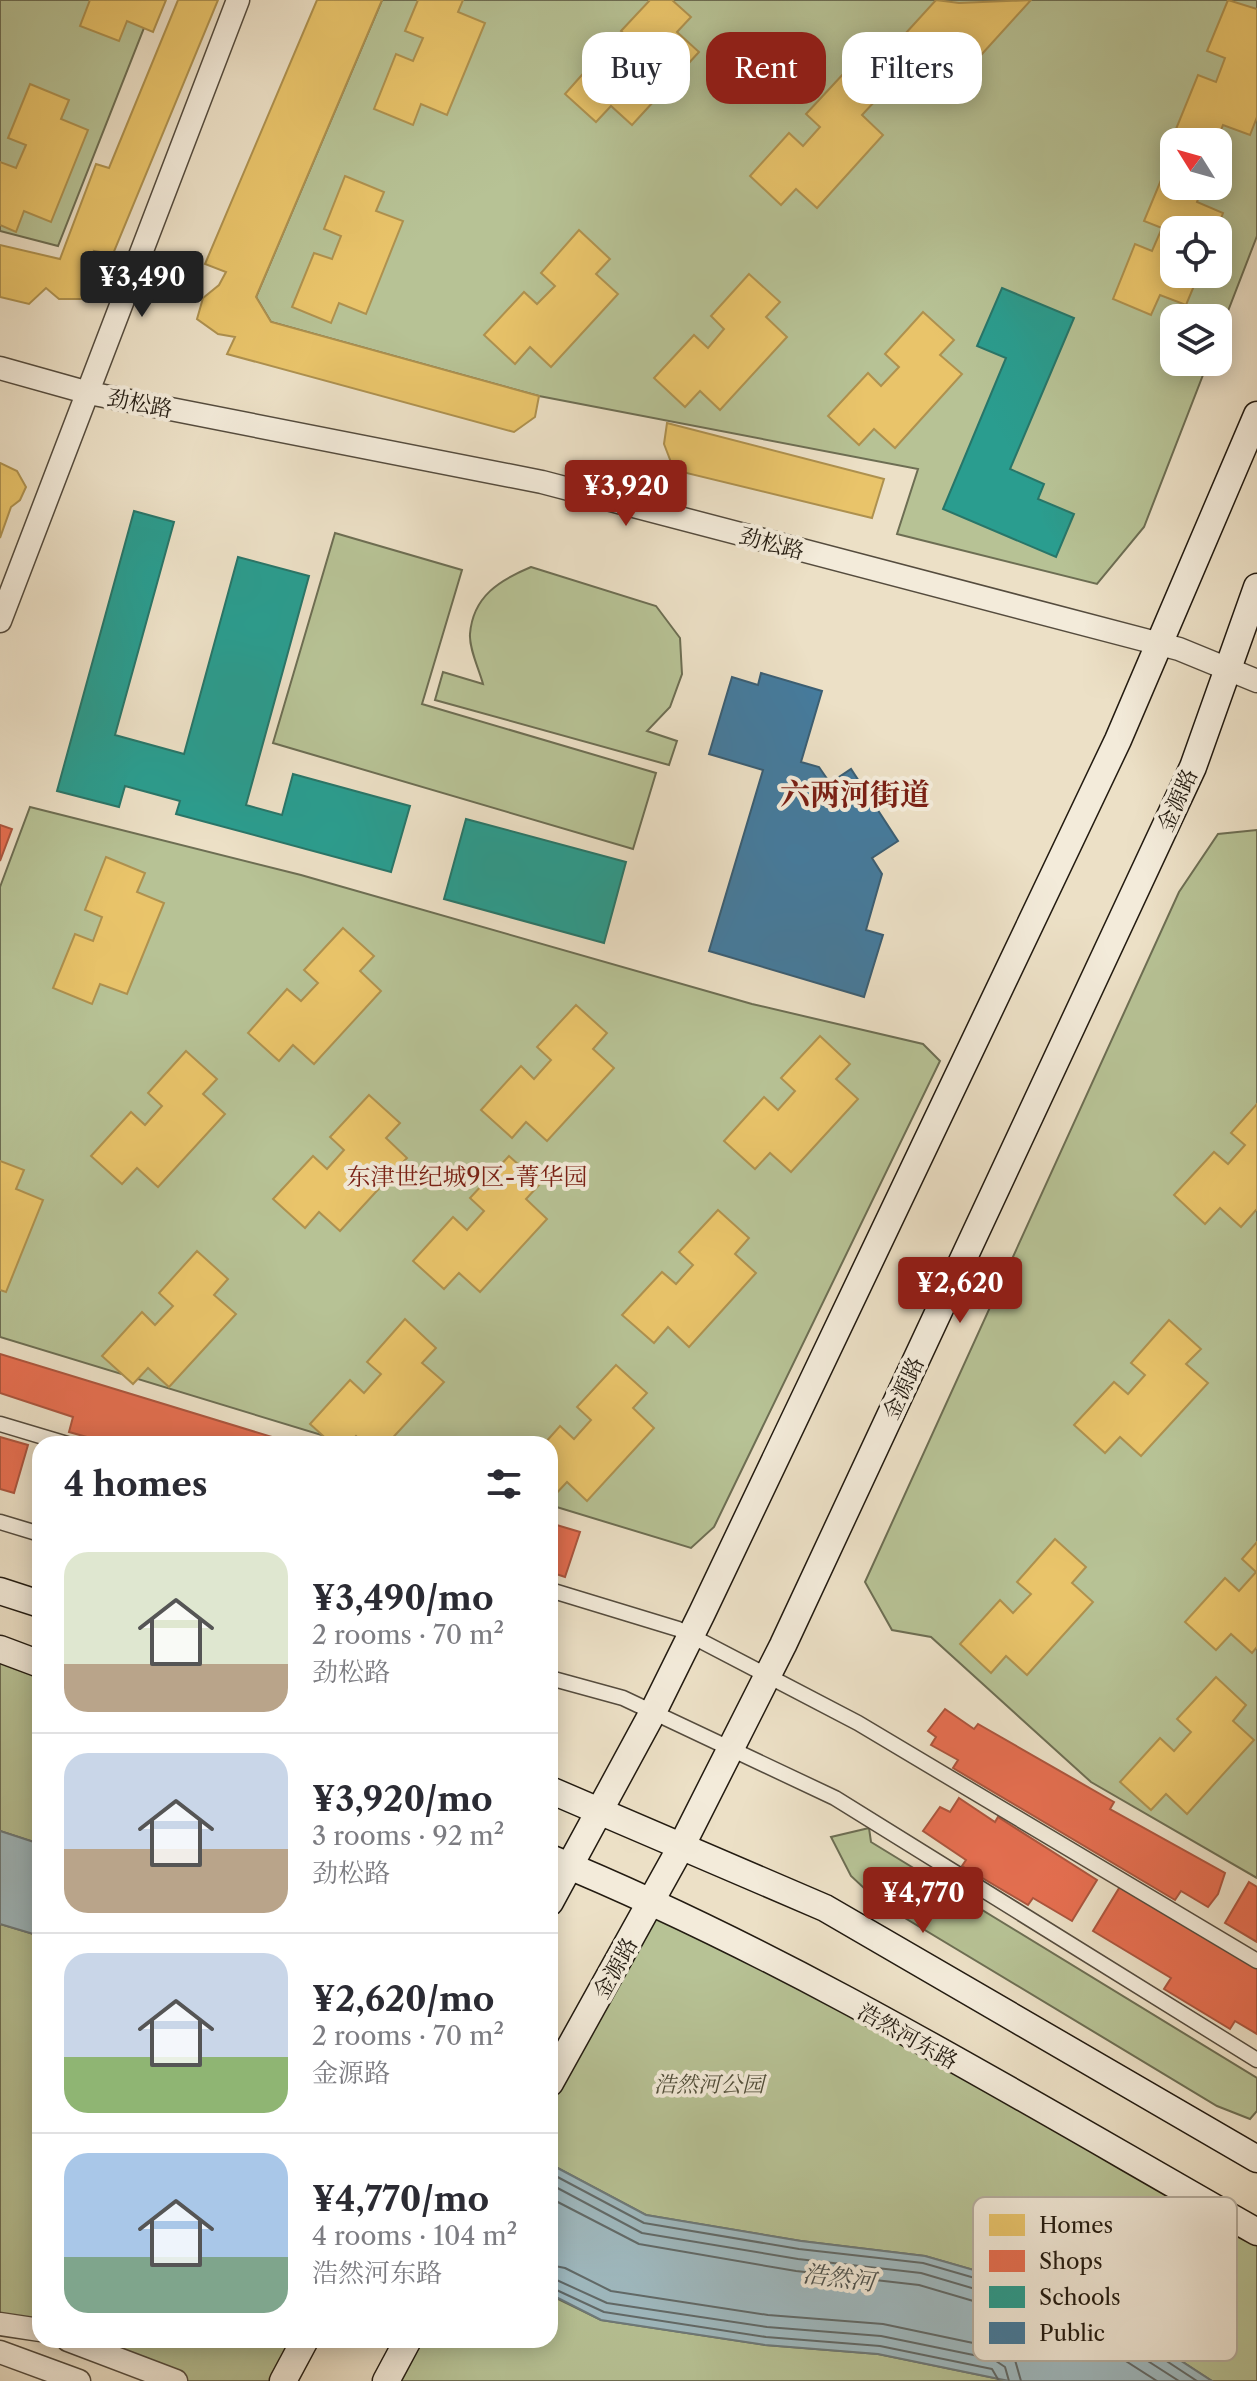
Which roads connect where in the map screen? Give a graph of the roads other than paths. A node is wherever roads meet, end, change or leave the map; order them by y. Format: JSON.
{"nodes":[{"id":1,"x":238,"y":0,"type":"edge"},
{"id":2,"x":0,"y":368,"type":"edge"},
{"id":3,"x":89,"y":393,"type":"junction"},
{"id":4,"x":1257,"y":415,"type":"edge"},
{"id":5,"x":1257,"y":587,"type":"edge"},
{"id":6,"x":0,"y":621,"type":"edge"},
{"id":7,"x":1159,"y":644,"type":"junction"},
{"id":8,"x":1228,"y":669,"type":"junction"},
{"id":9,"x":1257,"y":681,"type":"edge"},
{"id":10,"x":0,"y":1424,"type":"edge"},
{"id":11,"x":40,"y":1436,"type":"edge"},
{"id":12,"x":0,"y":1522,"type":"edge"},
{"id":13,"x":32,"y":1532,"type":"edge"},
{"id":14,"x":0,"y":1591,"type":"edge"},
{"id":15,"x":558,"y":1593,"type":"edge"},
{"id":16,"x":32,"y":1601,"type":"edge"},
{"id":17,"x":691,"y":1636,"type":"junction"},
{"id":18,"x":0,"y":1649,"type":"edge"},
{"id":19,"x":32,"y":1661,"type":"edge"},
{"id":20,"x":767,"y":1675,"type":"junction"},
{"id":21,"x":558,"y":1680,"type":"edge"},
{"id":22,"x":653,"y":1712,"type":"junction"},
{"id":23,"x":728,"y":1748,"type":"junction"},
{"id":24,"x":558,"y":1793,"type":"edge"},
{"id":25,"x":600,"y":1811,"type":"junction"},
{"id":26,"x":681,"y":1847,"type":"junction"},
{"id":27,"x":560,"y":1862,"type":"edge"},
{"id":28,"x":652,"y":1900,"type":"junction"},
{"id":29,"x":1257,"y":1961,"type":"edge"},
{"id":30,"x":1257,"y":2060,"type":"edge"},
{"id":31,"x":558,"y":2069,"type":"edge"},
{"id":32,"x":1257,"y":2159,"type":"edge"},
{"id":33,"x":1195,"y":2197,"type":"edge"},
{"id":34,"x":1237,"y":2221,"type":"edge"},
{"id":35,"x":1257,"y":2232,"type":"edge"},
{"id":36,"x":0,"y":2324,"type":"edge"},
{"id":37,"x":32,"y":2329,"type":"edge"},
{"id":38,"x":89,"y":2348,"type":"edge"},
{"id":39,"x":301,"y":2348,"type":"edge"},
{"id":40,"x":404,"y":2348,"type":"edge"},
{"id":41,"x":0,"y":2352,"type":"edge"},
{"id":42,"x":389,"y":2375,"type":"edge"},
{"id":43,"x":79,"y":2381,"type":"edge"},
{"id":44,"x":176,"y":2381,"type":"edge"},
{"id":45,"x":283,"y":2381,"type":"edge"}],
"edges":[{"from":1,"to":3,"type":"street"},
{"from":2,"to":3,"type":"street","name":"劲松路"},
{"from":3,"to":6,"type":"street"},
{"from":3,"to":7,"type":"street","name":"劲松路"},
{"from":4,"to":7,"type":"main road"},
{"from":5,"to":8,"type":"main road","name":"金源路"},
{"from":7,"to":8,"type":"street","name":"劲松路"},
{"from":7,"to":17,"type":"main road"},
{"from":8,"to":9,"type":"street","name":"劲松路"},
{"from":8,"to":20,"type":"main road","name":"金源路"},
{"from":10,"to":11,"type":"street"},
{"from":12,"to":13,"type":"street"},
{"from":14,"to":16,"type":"main road"},
{"from":15,"to":17,"type":"street"},
{"from":17,"to":20,"type":"street"},
{"from":17,"to":22,"type":"main road"},
{"from":18,"to":19,"type":"main road"},
{"from":20,"to":23,"type":"main road","name":"金源路"},
{"from":20,"to":29,"type":"street"},
{"from":21,"to":22,"type":"street"},
{"from":22,"to":23,"type":"street"},
{"from":22,"to":25,"type":"main road"},
{"from":23,"to":26,"type":"main road","name":"金源路"},
{"from":23,"to":30,"type":"street"},
{"from":24,"to":25,"type":"main road"},
{"from":25,"to":26,"type":"main road"},
{"from":25,"to":27,"type":"main road"},
{"from":26,"to":28,"type":"main road","name":"金源路"},
{"from":26,"to":32,"type":"main road"},
{"from":27,"to":28,"type":"main road","name":"浩然河东路"},
{"from":28,"to":31,"type":"main road","name":"金源路"},
{"from":28,"to":33,"type":"main road","name":"浩然河东路"},
{"from":34,"to":35,"type":"main road","name":"浩然河东路"},
{"from":36,"to":37,"type":"street"},
{"from":38,"to":44,"type":"street"},
{"from":39,"to":45,"type":"main road"},
{"from":40,"to":42,"type":"main road"},
{"from":41,"to":43,"type":"street"}]}
